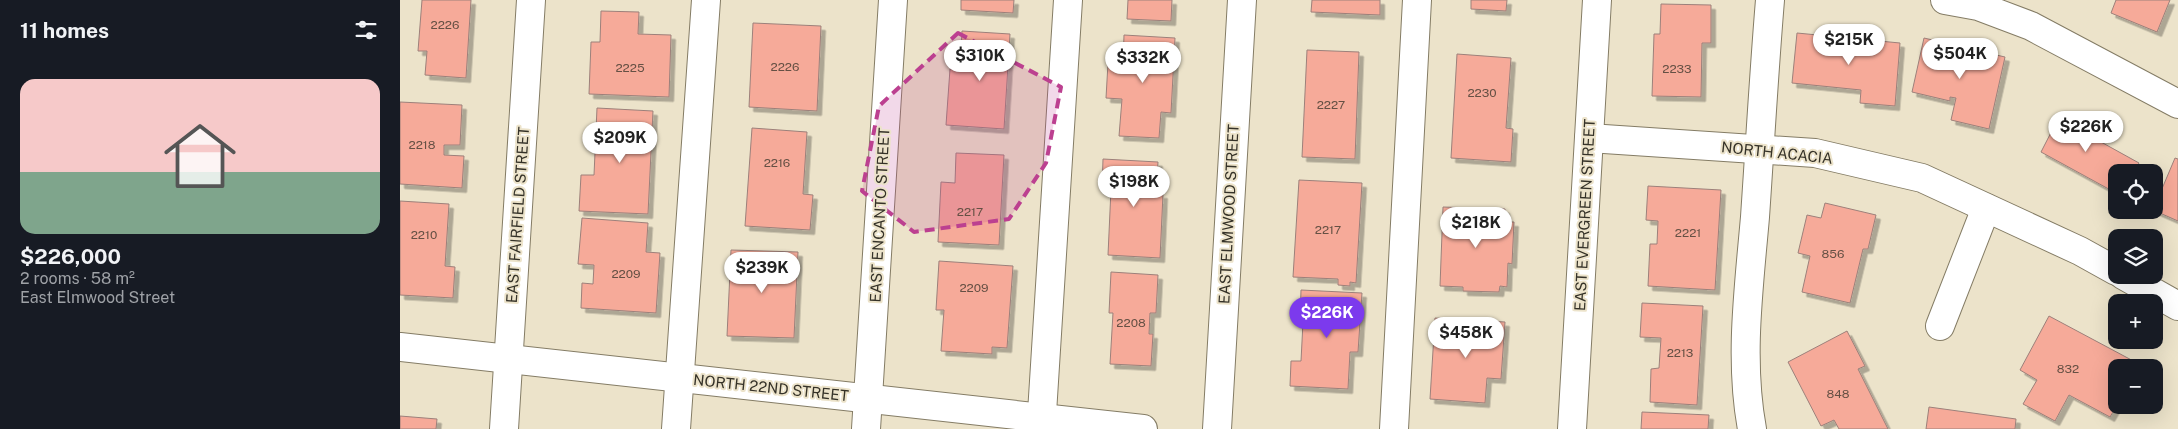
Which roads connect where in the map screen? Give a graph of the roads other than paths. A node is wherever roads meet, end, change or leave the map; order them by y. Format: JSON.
{"nodes":[{"id":1,"x":531,"y":0,"type":"edge"},
{"id":2,"x":706,"y":0,"type":"edge"},
{"id":3,"x":893,"y":0,"type":"edge"},
{"id":4,"x":1068,"y":0,"type":"edge"},
{"id":5,"x":1242,"y":0,"type":"edge"},
{"id":6,"x":1417,"y":0,"type":"edge"},
{"id":7,"x":1597,"y":0,"type":"edge"},
{"id":8,"x":1770,"y":0,"type":"edge"},
{"id":9,"x":1945,"y":0,"type":"edge"},
{"id":10,"x":2178,"y":104,"type":"edge"},
{"id":11,"x":1589,"y":138,"type":"junction"},
{"id":12,"x":1758,"y":150,"type":"junction"},
{"id":13,"x":1986,"y":208,"type":"junction"},
{"id":14,"x":2108,"y":267,"type":"edge"},
{"id":15,"x":2139,"y":284,"type":"edge"},
{"id":16,"x":2178,"y":306,"type":"edge"},
{"id":17,"x":1940,"y":326,"type":"dead end"},
{"id":18,"x":400,"y":347,"type":"edge"},
{"id":19,"x":508,"y":359,"type":"junction"},
{"id":20,"x":680,"y":378,"type":"junction"},
{"id":21,"x":868,"y":399,"type":"junction"},
{"id":22,"x":1042,"y":423,"type":"edge"},
{"id":23,"x":504,"y":429,"type":"edge"},
{"id":24,"x":676,"y":429,"type":"edge"},
{"id":25,"x":866,"y":429,"type":"edge"},
{"id":26,"x":1143,"y":429,"type":"edge"},
{"id":27,"x":1217,"y":429,"type":"edge"},
{"id":28,"x":1394,"y":429,"type":"edge"},
{"id":29,"x":1572,"y":429,"type":"edge"},
{"id":30,"x":1752,"y":429,"type":"edge"}],
"edges":[{"from":1,"to":19,"type":"street","name":"EAST FAIRFIELD STREET"},
{"from":2,"to":20,"type":"street"},
{"from":3,"to":21,"type":"street","name":"EAST ENCANTO STREET"},
{"from":4,"to":22,"type":"street"},
{"from":5,"to":27,"type":"street","name":"EAST ELMWOOD STREET"},
{"from":6,"to":28,"type":"street"},
{"from":7,"to":11,"type":"street","name":"EAST EVERGREEN STREET"},
{"from":8,"to":12,"type":"street"},
{"from":9,"to":10,"type":"street"},
{"from":11,"to":12,"type":"street","name":"NORTH ACACIA"},
{"from":11,"to":29,"type":"street","name":"EAST EVERGREEN STREET"},
{"from":12,"to":13,"type":"street","name":"NORTH ACACIA"},
{"from":12,"to":30,"type":"street"},
{"from":13,"to":14,"type":"street","name":"NORTH ACACIA"},
{"from":13,"to":17,"type":"street"},
{"from":15,"to":16,"type":"street"},
{"from":18,"to":19,"type":"street","name":"NORTH 22ND STREET"},
{"from":19,"to":20,"type":"street","name":"NORTH 22ND STREET"},
{"from":19,"to":23,"type":"street","name":"EAST FAIRFIELD STREET"},
{"from":20,"to":21,"type":"street","name":"NORTH 22ND STREET"},
{"from":20,"to":24,"type":"street"},
{"from":21,"to":22,"type":"street","name":"NORTH 22ND STREET"},
{"from":21,"to":25,"type":"street","name":"EAST ENCANTO STREET"},
{"from":22,"to":26,"type":"street","name":"NORTH 22ND STREET"}]}
